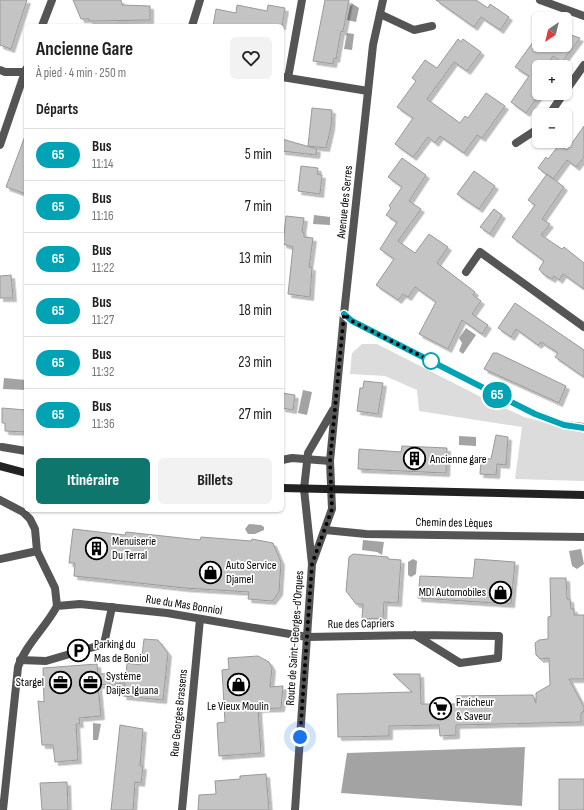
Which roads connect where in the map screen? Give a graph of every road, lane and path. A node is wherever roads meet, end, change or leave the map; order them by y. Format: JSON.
{"nodes":[{"id":1,"x":52,"y":0,"type":"edge"},
{"id":2,"x":200,"y":0,"type":"edge"},
{"id":3,"x":302,"y":0,"type":"edge"},
{"id":4,"x":383,"y":0,"type":"edge"},
{"id":5,"x":540,"y":0,"type":"edge"},
{"id":6,"x":380,"y":14,"type":"junction"},
{"id":7,"x":584,"y":16,"type":"edge"},
{"id":8,"x":43,"y":24,"type":"edge"},
{"id":9,"x":193,"y":24,"type":"edge"},
{"id":10,"x":432,"y":26,"type":"dead end"},
{"id":11,"x":584,"y":65,"type":"edge"},
{"id":12,"x":0,"y":70,"type":"edge"},
{"id":13,"x":24,"y":71,"type":"edge"},
{"id":14,"x":24,"y":74,"type":"edge"},
{"id":15,"x":285,"y":77,"type":"edge"},
{"id":16,"x":572,"y":83,"type":"edge"},
{"id":17,"x":368,"y":91,"type":"junction"},
{"id":18,"x":532,"y":133,"type":"edge"},
{"id":19,"x":516,"y":143,"type":"dead end"},
{"id":20,"x":0,"y":145,"type":"edge"},
{"id":21,"x":466,"y":272,"type":"dead end"},
{"id":22,"x":344,"y":314,"type":"junction"},
{"id":23,"x":584,"y":327,"type":"edge"},
{"id":24,"x":334,"y":408,"type":"junction"},
{"id":25,"x":584,"y":428,"type":"edge"},
{"id":26,"x":2,"y":447,"type":"dead end"},
{"id":27,"x":24,"y":451,"type":"edge"},
{"id":28,"x":306,"y":459,"type":"junction"},
{"id":29,"x":284,"y":460,"type":"edge"},
{"id":30,"x":330,"y":461,"type":"junction"},
{"id":31,"x":0,"y":466,"type":"edge"},
{"id":32,"x":24,"y":472,"type":"edge"},
{"id":33,"x":284,"y":488,"type":"edge"},
{"id":34,"x":304,"y":489,"type":"junction"},
{"id":35,"x":331,"y":490,"type":"junction"},
{"id":36,"x":584,"y":495,"type":"edge"},
{"id":37,"x":0,"y":500,"type":"edge"},
{"id":38,"x":325,"y":530,"type":"junction"},
{"id":39,"x":584,"y":537,"type":"edge"},
{"id":40,"x":37,"y":551,"type":"junction"},
{"id":41,"x":0,"y":560,"type":"edge"},
{"id":42,"x":312,"y":564,"type":"junction"},
{"id":43,"x":57,"y":606,"type":"junction"},
{"id":44,"x":112,"y":607,"type":"junction"},
{"id":45,"x":200,"y":619,"type":"junction"},
{"id":46,"x":415,"y":635,"type":"junction"},
{"id":47,"x":307,"y":637,"type":"junction"},
{"id":48,"x":20,"y":660,"type":"junction"},
{"id":49,"x":3,"y":810,"type":"edge"},
{"id":50,"x":182,"y":810,"type":"edge"},
{"id":51,"x":295,"y":810,"type":"edge"}],
"edges":[{"from":1,"to":8,"type":"street"},
{"from":2,"to":9,"type":"street"},
{"from":3,"to":15,"type":"street"},
{"from":4,"to":6,"type":"street","name":"Avenue des Serres"},
{"from":5,"to":7,"type":"street"},
{"from":6,"to":10,"type":"street"},
{"from":6,"to":17,"type":"street","name":"Avenue des Serres"},
{"from":11,"to":16,"type":"street"},
{"from":12,"to":13,"type":"street"},
{"from":14,"to":20,"type":"street"},
{"from":15,"to":17,"type":"street"},
{"from":17,"to":22,"type":"street","name":"Avenue des Serres"},
{"from":18,"to":19,"type":"street"},
{"from":21,"to":23,"type":"street"},
{"from":22,"to":24,"type":"street","name":"Avenue des Serres"},
{"from":22,"to":25,"type":"street"},
{"from":24,"to":28,"type":"street","name":"Avenue des Serres"},
{"from":24,"to":30,"type":"street","name":"Avenue des Serres"},
{"from":26,"to":27,"type":"street"},
{"from":28,"to":29,"type":"street"},
{"from":28,"to":30,"type":"street"},
{"from":28,"to":34,"type":"street","name":"Avenue des Serres"},
{"from":30,"to":35,"type":"street","name":"Avenue des Serres"},
{"from":31,"to":32,"type":"main road"},
{"from":33,"to":34,"type":"main road"},
{"from":34,"to":35,"type":"main road"},
{"from":34,"to":42,"type":"street","name":"Route de Saint-Georges-d'Orques"},
{"from":35,"to":36,"type":"main road"},
{"from":35,"to":38,"type":"street","name":"Route de Saint-Georges-d'Orques"},
{"from":37,"to":40,"type":"street"},
{"from":38,"to":39,"type":"street","name":"Chemin des Lèques"},
{"from":38,"to":42,"type":"street","name":"Route de Saint-Georges-d'Orques"},
{"from":40,"to":41,"type":"street"},
{"from":40,"to":43,"type":"street"},
{"from":42,"to":47,"type":"street","name":"Route de Saint-Georges-d'Orques"},
{"from":43,"to":44,"type":"street","name":"Rue du Mas Bonniol"},
{"from":43,"to":48,"type":"street"},
{"from":44,"to":45,"type":"street","name":"Rue du Mas Bonniol"},
{"from":44,"to":48,"type":"street"},
{"from":45,"to":47,"type":"street","name":"Rue du Mas Bonniol"},
{"from":45,"to":50,"type":"street","name":"Rue Georges Brassens"},
{"from":46,"to":46,"type":"street","name":"Rue des Capriers"},
{"from":46,"to":47,"type":"street","name":"Rue des Capriers"},
{"from":47,"to":51,"type":"street","name":"Route de Saint-Georges-d'Orques"},
{"from":48,"to":49,"type":"street"}]}
